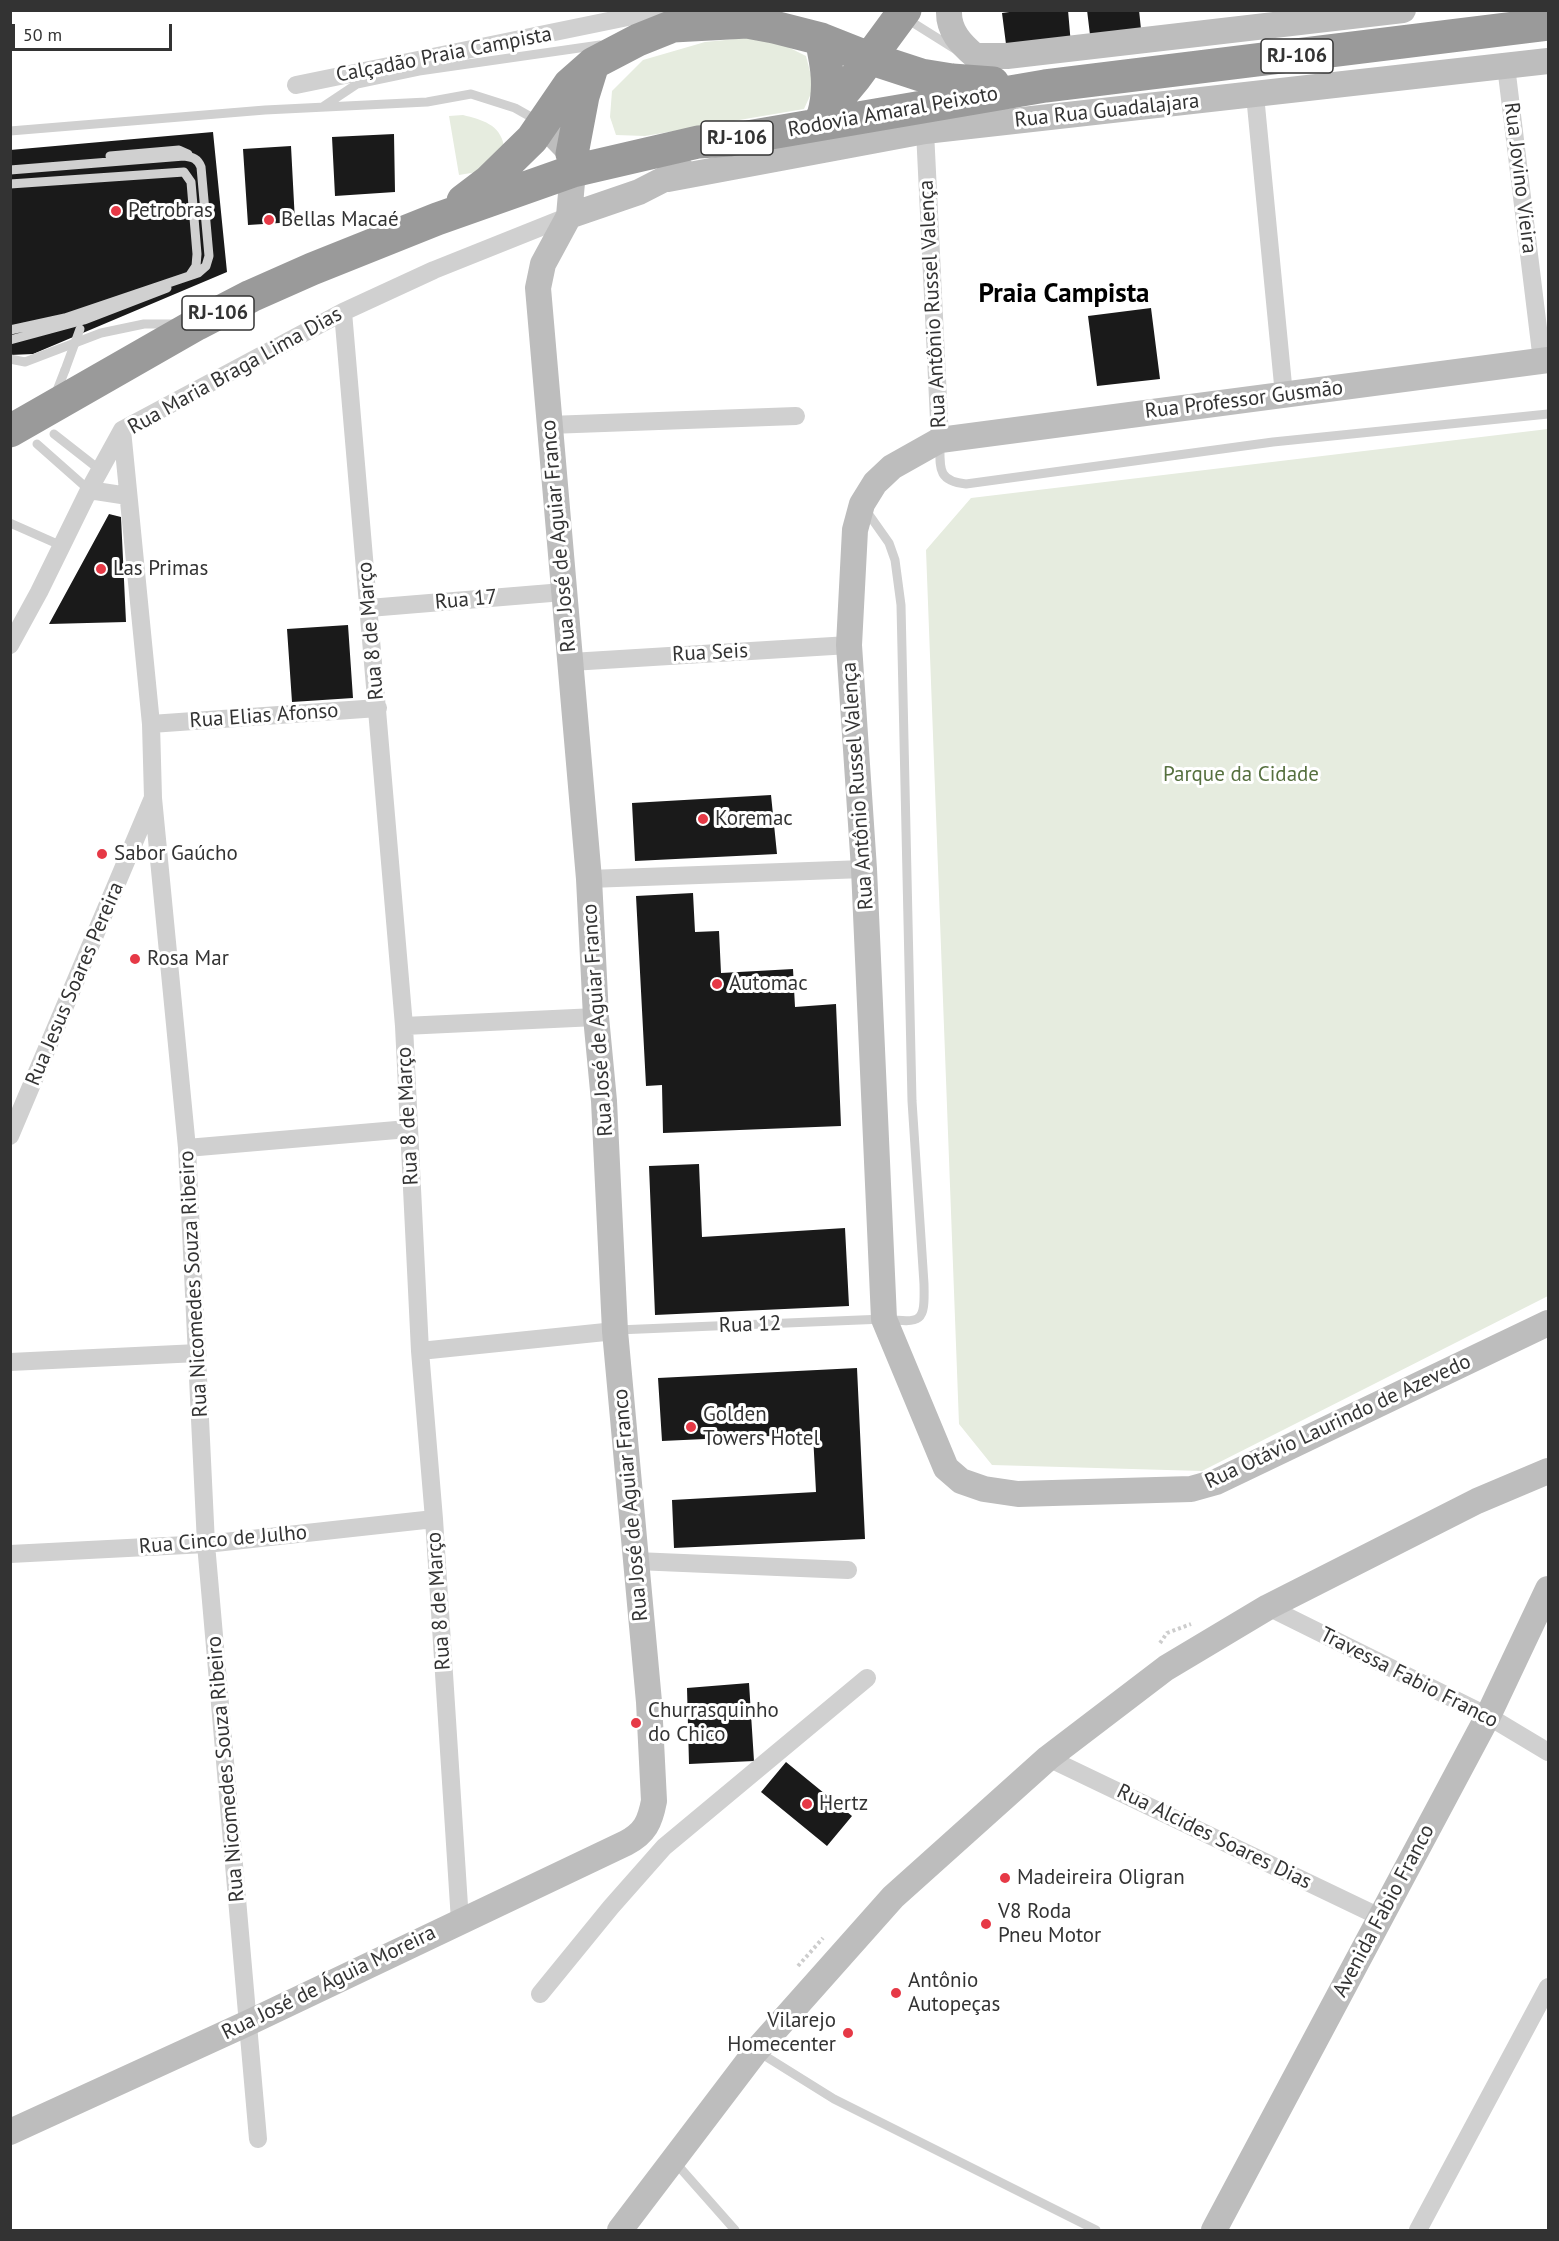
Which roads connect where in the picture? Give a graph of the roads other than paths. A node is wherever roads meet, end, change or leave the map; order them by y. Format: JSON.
{"nodes":[{"id":1,"x":949,"y":10,"type":"edge"},
{"id":2,"x":1403,"y":10,"type":"edge"},
{"id":3,"x":731,"y":12,"type":"dead end"},
{"id":4,"x":898,"y":12,"type":"edge"},
{"id":5,"x":667,"y":18,"type":"edge"},
{"id":6,"x":1548,"y":24,"type":"edge"},
{"id":7,"x":821,"y":39,"type":"junction"},
{"id":8,"x":638,"y":40,"type":"junction"},
{"id":9,"x":975,"y":56,"type":"junction"},
{"id":10,"x":869,"y":58,"type":"junction"},
{"id":11,"x":1548,"y":61,"type":"edge"},
{"id":12,"x":594,"y":63,"type":"junction"},
{"id":13,"x":1506,"y":66,"type":"junction"},
{"id":14,"x":296,"y":85,"type":"dead end"},
{"id":15,"x":1045,"y":86,"type":"junction"},
{"id":16,"x":1255,"y":95,"type":"junction"},
{"id":17,"x":324,"y":106,"type":"junction"},
{"id":18,"x":820,"y":120,"type":"junction"},
{"id":19,"x":544,"y":125,"type":"junction"},
{"id":20,"x":10,"y":131,"type":"edge"},
{"id":21,"x":925,"y":131,"type":"junction"},
{"id":22,"x":730,"y":140,"type":"junction"},
{"id":23,"x":193,"y":157,"type":"junction"},
{"id":24,"x":573,"y":162,"type":"junction"},
{"id":25,"x":10,"y":170,"type":"edge"},
{"id":26,"x":668,"y":179,"type":"junction"},
{"id":27,"x":25,"y":183,"type":"junction"},
{"id":28,"x":10,"y":184,"type":"edge"},
{"id":29,"x":569,"y":216,"type":"junction"},
{"id":30,"x":437,"y":219,"type":"junction"},
{"id":31,"x":343,"y":312,"type":"junction"},
{"id":32,"x":84,"y":320,"type":"junction"},
{"id":33,"x":196,"y":324,"type":"junction"},
{"id":34,"x":10,"y":330,"type":"edge"},
{"id":35,"x":10,"y":340,"type":"edge"},
{"id":36,"x":10,"y":359,"type":"edge"},
{"id":37,"x":1545,"y":360,"type":"edge"},
{"id":38,"x":1284,"y":395,"type":"junction"},
{"id":39,"x":1548,"y":414,"type":"edge"},
{"id":40,"x":796,"y":416,"type":"dead end"},
{"id":41,"x":52,"y":421,"type":"junction"},
{"id":42,"x":549,"y":424,"type":"junction"},
{"id":43,"x":122,"y":430,"type":"junction"},
{"id":44,"x":24,"y":437,"type":"edge"},
{"id":45,"x":940,"y":440,"type":"junction"},
{"id":46,"x":100,"y":470,"type":"junction"},
{"id":47,"x":89,"y":490,"type":"junction"},
{"id":48,"x":128,"y":496,"type":"junction"},
{"id":49,"x":862,"y":504,"type":"junction"},
{"id":50,"x":10,"y":523,"type":"edge"},
{"id":51,"x":62,"y":546,"type":"junction"},
{"id":52,"x":563,"y":592,"type":"junction"},
{"id":53,"x":369,"y":608,"type":"junction"},
{"id":54,"x":10,"y":645,"type":"edge"},
{"id":55,"x":849,"y":645,"type":"junction"},
{"id":56,"x":571,"y":662,"type":"junction"},
{"id":57,"x":378,"y":708,"type":"junction"},
{"id":58,"x":151,"y":724,"type":"junction"},
{"id":59,"x":153,"y":798,"type":"junction"},
{"id":60,"x":864,"y":869,"type":"junction"},
{"id":61,"x":589,"y":879,"type":"junction"},
{"id":62,"x":596,"y":1017,"type":"junction"},
{"id":63,"x":404,"y":1026,"type":"junction"},
{"id":64,"x":408,"y":1130,"type":"junction"},
{"id":65,"x":10,"y":1136,"type":"edge"},
{"id":66,"x":188,"y":1148,"type":"junction"},
{"id":67,"x":884,"y":1319,"type":"junction"},
{"id":68,"x":1548,"y":1323,"type":"edge"},
{"id":69,"x":615,"y":1330,"type":"junction"},
{"id":70,"x":420,"y":1351,"type":"junction"},
{"id":71,"x":198,"y":1353,"type":"junction"},
{"id":72,"x":10,"y":1362,"type":"edge"},
{"id":73,"x":946,"y":1468,"type":"joint"},
{"id":74,"x":1547,"y":1472,"type":"edge"},
{"id":75,"x":434,"y":1519,"type":"junction"},
{"id":76,"x":206,"y":1544,"type":"junction"},
{"id":77,"x":10,"y":1554,"type":"edge"},
{"id":78,"x":636,"y":1561,"type":"junction"},
{"id":79,"x":848,"y":1570,"type":"dead end"},
{"id":80,"x":1548,"y":1589,"type":"edge"},
{"id":81,"x":1268,"y":1607,"type":"junction"},
{"id":82,"x":867,"y":1678,"type":"dead end"},
{"id":83,"x":1488,"y":1716,"type":"junction"},
{"id":84,"x":1548,"y":1752,"type":"edge"},
{"id":85,"x":1048,"y":1758,"type":"junction"},
{"id":86,"x":645,"y":1830,"type":"junction"},
{"id":87,"x":664,"y":1847,"type":"junction"},
{"id":88,"x":1380,"y":1917,"type":"junction"},
{"id":89,"x":460,"y":1921,"type":"junction"},
{"id":90,"x":1548,"y":1989,"type":"edge"},
{"id":91,"x":540,"y":1994,"type":"dead end"},
{"id":92,"x":248,"y":2023,"type":"junction"},
{"id":93,"x":756,"y":2051,"type":"junction"},
{"id":94,"x":10,"y":2132,"type":"edge"},
{"id":95,"x":258,"y":2139,"type":"dead end"},
{"id":96,"x":672,"y":2159,"type":"junction"},
{"id":97,"x":620,"y":2230,"type":"edge"},
{"id":98,"x":735,"y":2230,"type":"edge"},
{"id":99,"x":1096,"y":2230,"type":"edge"},
{"id":100,"x":1214,"y":2230,"type":"edge"},
{"id":101,"x":1418,"y":2230,"type":"edge"}],
"edges":[{"from":1,"to":9,"type":"main road"},
{"from":2,"to":9,"type":"main road"},
{"from":3,"to":5,"type":"lane"},
{"from":4,"to":9,"type":"lane"},
{"from":4,"to":10,"type":"highway"},
{"from":5,"to":7,"type":"highway","name":"Rodovia Amaral Peixoto","number":"RJ-106"},
{"from":5,"to":8,"type":"highway","name":"Rodovia Amaral Peixoto","number":"RJ-106"},
{"from":5,"to":14,"type":"street","name":"Calçadão Praia Campista"},
{"from":6,"to":15,"type":"highway","name":"Rodovia Amaral Peixoto","number":"RJ-106"},
{"from":7,"to":10,"type":"highway","name":"Rodovia Amaral Peixoto","number":"RJ-106"},
{"from":7,"to":18,"type":"highway"},
{"from":8,"to":12,"type":"highway","name":"Rodovia Amaral Peixoto","number":"RJ-106"},
{"from":8,"to":17,"type":"lane"},
{"from":10,"to":15,"type":"highway","name":"Rodovia Amaral Peixoto","number":"RJ-106"},
{"from":10,"to":18,"type":"highway"},
{"from":11,"to":13,"type":"main road","name":"Rua Rua Guadalajara"},
{"from":12,"to":19,"type":"highway","name":"Rodovia Amaral Peixoto","number":"RJ-106"},
{"from":12,"to":24,"type":"highway"},
{"from":13,"to":16,"type":"main road","name":"Rua Rua Guadalajara"},
{"from":13,"to":37,"type":"street","name":"Rua Jovino Vieira"},
{"from":15,"to":18,"type":"highway","name":"Rodovia Amaral Peixoto","number":"RJ-106"},
{"from":16,"to":21,"type":"main road","name":"Rua Rua Guadalajara"},
{"from":16,"to":38,"type":"street"},
{"from":17,"to":19,"type":"lane"},
{"from":17,"to":20,"type":"lane"},
{"from":18,"to":22,"type":"highway","name":"Rodovia Amaral Peixoto","number":"RJ-106"},
{"from":19,"to":24,"type":"main road"},
{"from":19,"to":30,"type":"highway","name":"Rodovia Amaral Peixoto","number":"RJ-106"},
{"from":21,"to":26,"type":"main road","name":"Rua Rua Guadalajara"},
{"from":21,"to":45,"type":"street","name":"Rua Antônio Russel Valença"},
{"from":22,"to":24,"type":"highway","name":"Rodovia Amaral Peixoto","number":"RJ-106"},
{"from":22,"to":26,"type":"main road"},
{"from":23,"to":25,"type":"lane"},
{"from":23,"to":27,"type":"lane"},
{"from":23,"to":34,"type":"lane"},
{"from":24,"to":29,"type":"main road","name":"Rua José de Aguiar Franco"},
{"from":24,"to":30,"type":"highway","name":"Rodovia Amaral Peixoto","number":"RJ-106"},
{"from":26,"to":29,"type":"main road"},
{"from":27,"to":28,"type":"lane"},
{"from":27,"to":32,"type":"lane"},
{"from":29,"to":31,"type":"street","name":"Rua Maria Braga Lima Dias"},
{"from":29,"to":42,"type":"main road","name":"Rua José de Aguiar Franco"},
{"from":30,"to":33,"type":"highway","number":"RJ-106"},
{"from":31,"to":43,"type":"street","name":"Rua Maria Braga Lima Dias"},
{"from":31,"to":53,"type":"street","name":"Rua 8 de Março"},
{"from":32,"to":35,"type":"lane"},
{"from":32,"to":41,"type":"lane","bridge":true},
{"from":33,"to":36,"type":"lane"},
{"from":33,"to":41,"type":"highway","number":"RJ-106"},
{"from":37,"to":38,"type":"main road","name":"Rua Professor Gusmão"},
{"from":38,"to":45,"type":"main road","name":"Rua Professor Gusmão"},
{"from":39,"to":45,"type":"lane"},
{"from":40,"to":42,"type":"street"},
{"from":41,"to":44,"type":"highway","number":"RJ-106"},
{"from":41,"to":46,"type":"lane"},
{"from":42,"to":52,"type":"main road","name":"Rua José de Aguiar Franco"},
{"from":43,"to":46,"type":"street","name":"Rua Maria Braga Lima Dias"},
{"from":43,"to":48,"type":"street","name":"Rua Nicomedes Souza Ribeiro"},
{"from":44,"to":47,"type":"lane"},
{"from":45,"to":49,"type":"main road","name":"Rua Antônio Russel Valença"},
{"from":46,"to":47,"type":"street","name":"Rua Maria Braga Lima Dias"},
{"from":47,"to":48,"type":"street"},
{"from":47,"to":51,"type":"street","name":"Rua Maria Braga Lima Dias"},
{"from":48,"to":58,"type":"street","name":"Rua Nicomedes Souza Ribeiro"},
{"from":49,"to":55,"type":"main road","name":"Rua Antônio Russel Valença"},
{"from":49,"to":67,"type":"lane","name":"Rua 12"},
{"from":50,"to":51,"type":"lane"},
{"from":51,"to":54,"type":"street","name":"Rua Maria Braga Lima Dias"},
{"from":52,"to":53,"type":"street","name":"Rua 17"},
{"from":52,"to":56,"type":"main road","name":"Rua José de Aguiar Franco"},
{"from":53,"to":57,"type":"street","name":"Rua 8 de Março"},
{"from":55,"to":56,"type":"street","name":"Rua Seis"},
{"from":55,"to":60,"type":"main road","name":"Rua Antônio Russel Valença"},
{"from":56,"to":61,"type":"main road","name":"Rua José de Aguiar Franco"},
{"from":57,"to":58,"type":"street","name":"Rua Elias Afonso"},
{"from":57,"to":63,"type":"street","name":"Rua 8 de Março"},
{"from":58,"to":59,"type":"street","name":"Rua Nicomedes Souza Ribeiro"},
{"from":59,"to":65,"type":"street","name":"Rua Jesus Soares Pereira"},
{"from":59,"to":66,"type":"street","name":"Rua Nicomedes Souza Ribeiro"},
{"from":60,"to":61,"type":"street"},
{"from":60,"to":67,"type":"main road","name":"Rua Antônio Russel Valença"},
{"from":61,"to":62,"type":"main road","name":"Rua José de Aguiar Franco"},
{"from":62,"to":63,"type":"street"},
{"from":62,"to":69,"type":"main road","name":"Rua José de Aguiar Franco"},
{"from":63,"to":64,"type":"street","name":"Rua 8 de Março"},
{"from":64,"to":66,"type":"street"},
{"from":64,"to":70,"type":"street","name":"Rua 8 de Março"},
{"from":66,"to":71,"type":"street","name":"Rua Nicomedes Souza Ribeiro"},
{"from":67,"to":69,"type":"lane","name":"Rua 12"},
{"from":67,"to":73,"type":"main road","name":"Rua Antônio Russel Valença"},
{"from":68,"to":73,"type":"main road","name":"Rua Otávio Laurindo de Azevedo"},
{"from":69,"to":70,"type":"street"},
{"from":69,"to":78,"type":"main road","name":"Rua José de Aguiar Franco"},
{"from":70,"to":75,"type":"street","name":"Rua 8 de Março"},
{"from":71,"to":72,"type":"street"},
{"from":71,"to":76,"type":"street","name":"Rua Nicomedes Souza Ribeiro"},
{"from":74,"to":81,"type":"main road"},
{"from":75,"to":76,"type":"street","name":"Rua Cinco de Julho"},
{"from":75,"to":89,"type":"street","name":"Rua 8 de Março"},
{"from":76,"to":77,"type":"street","name":"Rua Cinco de Julho"},
{"from":76,"to":92,"type":"street","name":"Rua Nicomedes Souza Ribeiro"},
{"from":78,"to":79,"type":"street"},
{"from":78,"to":86,"type":"main road","name":"Rua José de Aguiar Franco"},
{"from":80,"to":83,"type":"main road","name":"Avenida Fabio Franco"},
{"from":81,"to":83,"type":"street","name":"Travessa Fabio Franco"},
{"from":81,"to":85,"type":"main road"},
{"from":82,"to":87,"type":"street"},
{"from":83,"to":84,"type":"street","name":"Travessa Fabio Franco"},
{"from":83,"to":88,"type":"main road","name":"Avenida Fabio Franco"},
{"from":85,"to":88,"type":"street","name":"Rua Alcides Soares Dias"},
{"from":85,"to":93,"type":"main road"},
{"from":86,"to":87,"type":"street"},
{"from":86,"to":89,"type":"main road","name":"Rua José de Águia Moreira"},
{"from":87,"to":91,"type":"street"},
{"from":88,"to":100,"type":"main road","name":"Avenida Fabio Franco"},
{"from":89,"to":92,"type":"main road","name":"Rua José de Águia Moreira"},
{"from":90,"to":101,"type":"street"},
{"from":92,"to":94,"type":"main road","name":"Rua José de Águia Moreira"},
{"from":92,"to":95,"type":"street","name":"Rua Nicomedes Souza Ribeiro"},
{"from":93,"to":96,"type":"main road"},
{"from":93,"to":99,"type":"lane"},
{"from":96,"to":97,"type":"main road"},
{"from":96,"to":98,"type":"lane"}]}
